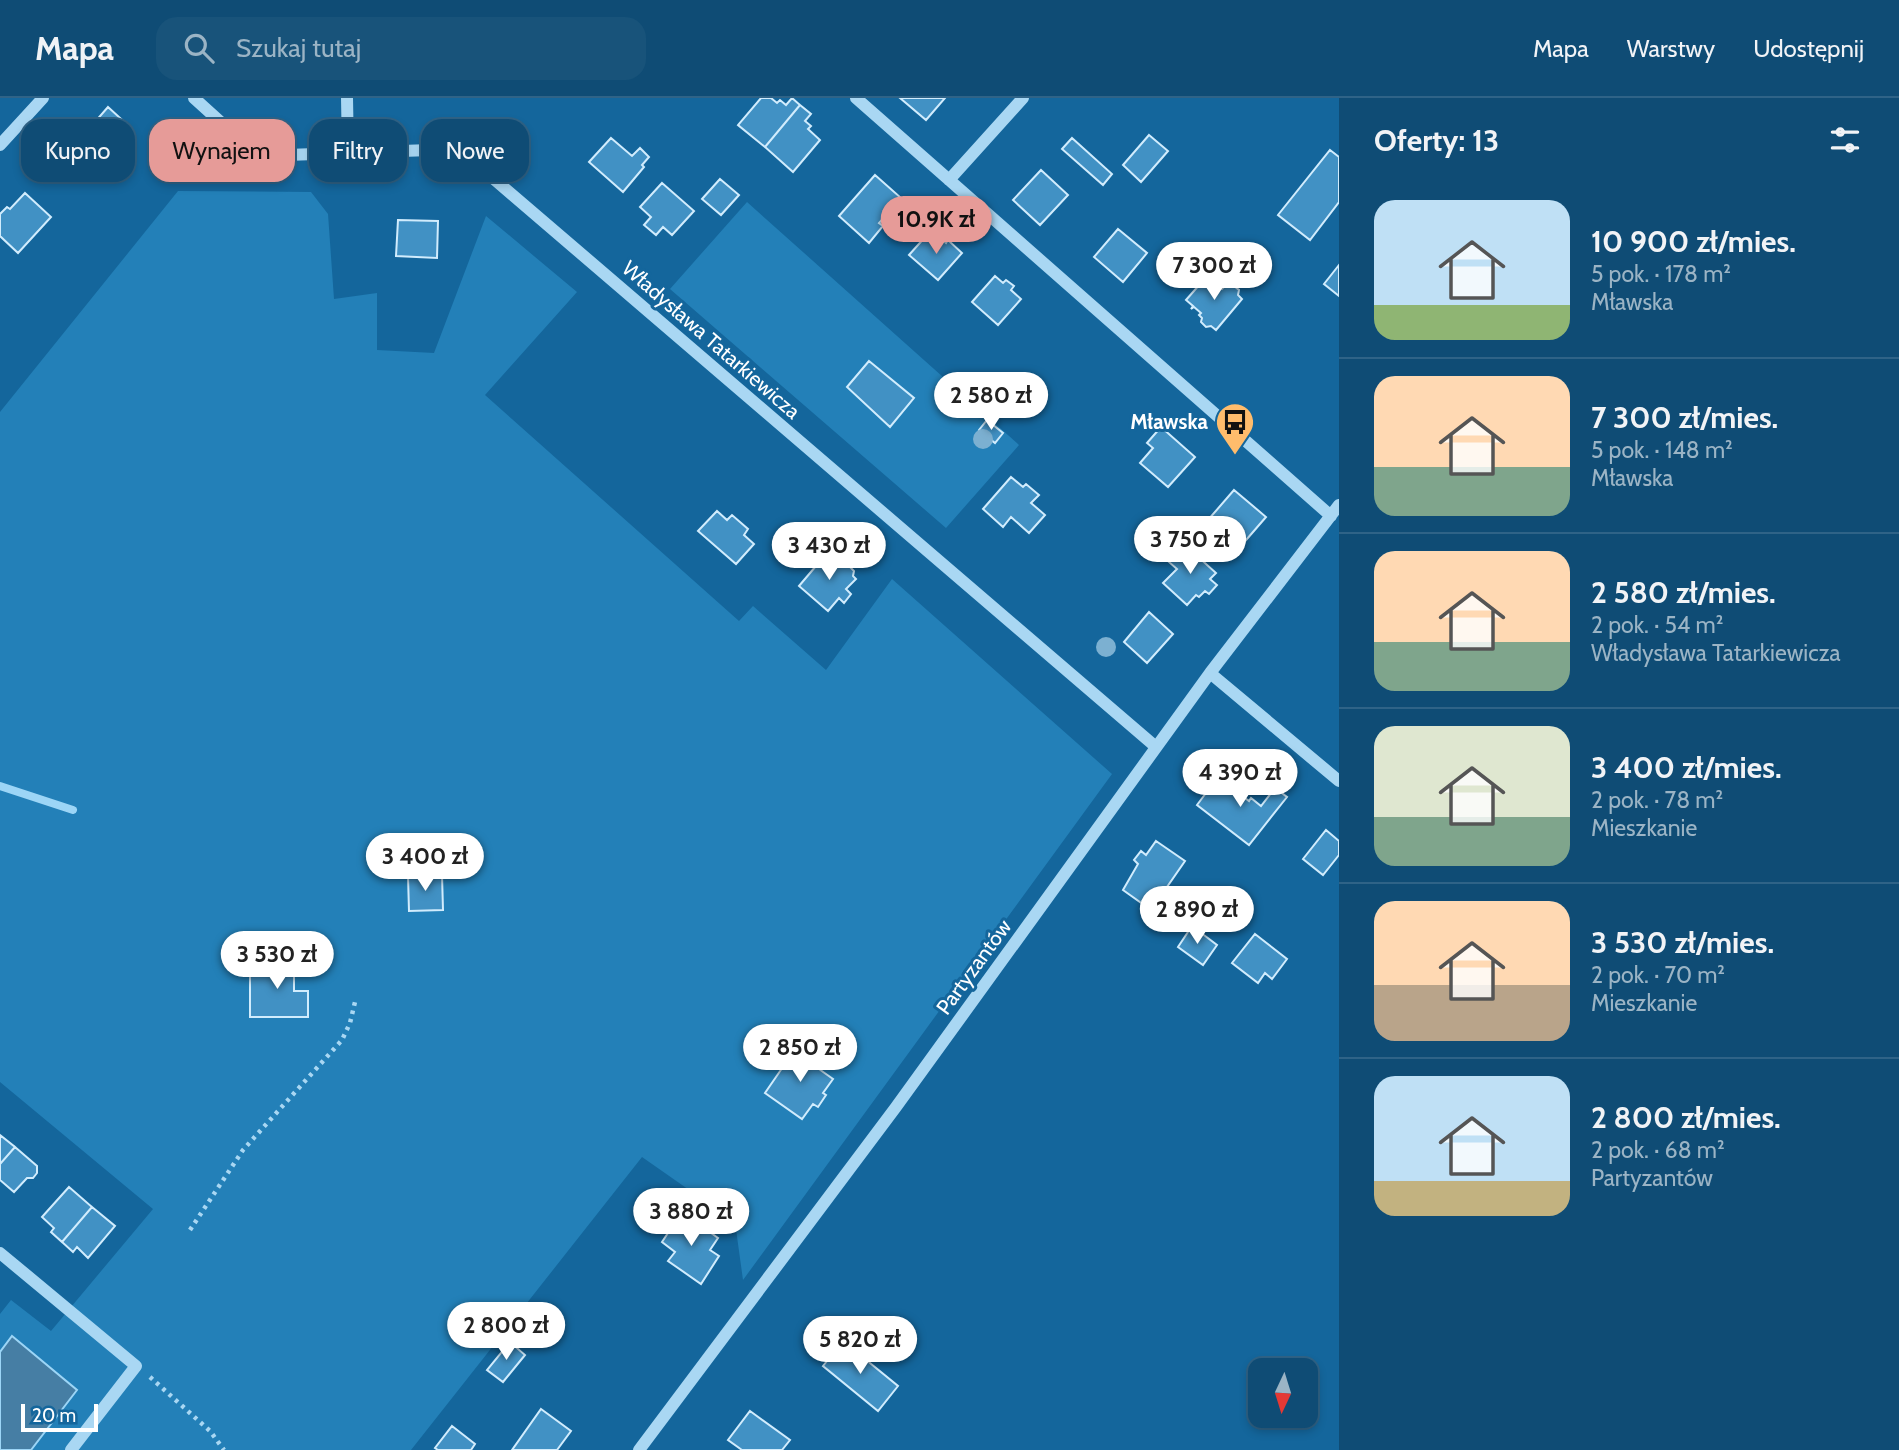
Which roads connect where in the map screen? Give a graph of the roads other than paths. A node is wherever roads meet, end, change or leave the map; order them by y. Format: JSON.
{"nodes":[{"id":1,"x":43,"y":98,"type":"edge"},
{"id":2,"x":194,"y":98,"type":"edge"},
{"id":3,"x":347,"y":98,"type":"edge"},
{"id":4,"x":856,"y":98,"type":"edge"},
{"id":5,"x":1023,"y":98,"type":"edge"},
{"id":6,"x":347,"y":119,"type":"edge"},
{"id":7,"x":0,"y":145,"type":"edge"},
{"id":8,"x":407,"y":150,"type":"edge"},
{"id":9,"x":309,"y":154,"type":"edge"},
{"id":10,"x":949,"y":180,"type":"junction"},
{"id":11,"x":1339,"y":505,"type":"edge"},
{"id":12,"x":1331,"y":516,"type":"junction"},
{"id":13,"x":1210,"y":673,"type":"junction"},
{"id":14,"x":1156,"y":747,"type":"junction"},
{"id":15,"x":1339,"y":781,"type":"edge"},
{"id":16,"x":0,"y":1253,"type":"edge"},
{"id":17,"x":71,"y":1450,"type":"edge"},
{"id":18,"x":639,"y":1450,"type":"edge"}],
"edges":[{"from":1,"to":7,"type":"street"},
{"from":2,"to":9,"type":"street","name":"Władysława Tatarkiewicza"},
{"from":3,"to":6,"type":"street"},
{"from":4,"to":10,"type":"street"},
{"from":5,"to":10,"type":"street"},
{"from":8,"to":14,"type":"street","name":"Władysława Tatarkiewicza"},
{"from":10,"to":12,"type":"street"},
{"from":11,"to":12,"type":"street","name":"Partyzantów"},
{"from":12,"to":13,"type":"street","name":"Partyzantów"},
{"from":13,"to":14,"type":"street","name":"Partyzantów"},
{"from":13,"to":15,"type":"street"},
{"from":14,"to":18,"type":"street","name":"Partyzantów"},
{"from":16,"to":17,"type":"street"}]}
